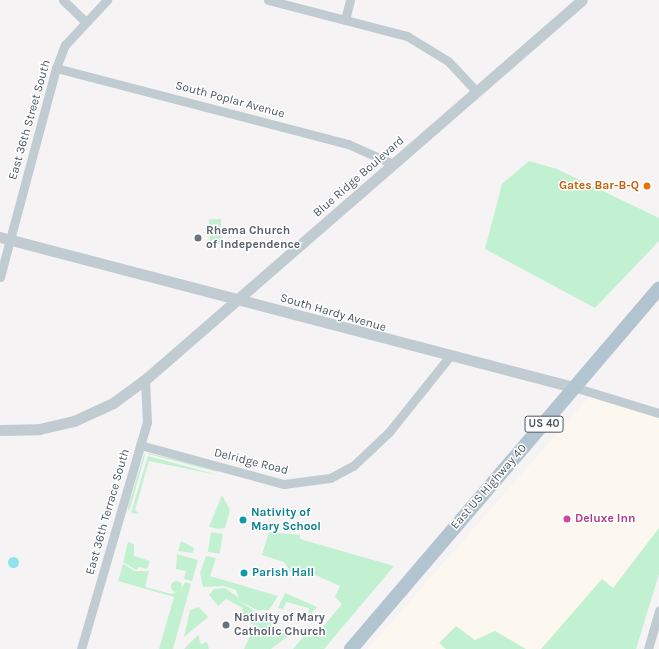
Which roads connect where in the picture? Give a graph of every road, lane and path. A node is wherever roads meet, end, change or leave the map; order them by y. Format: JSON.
{"nodes":[{"id":1,"x":63,"y":0,"type":"edge"},
{"id":2,"x":107,"y":0,"type":"edge"},
{"id":3,"x":268,"y":0,"type":"edge"},
{"id":4,"x":350,"y":0,"type":"edge"},
{"id":5,"x":582,"y":0,"type":"edge"},
{"id":6,"x":345,"y":20,"type":"junction"},
{"id":7,"x":86,"y":22,"type":"junction"},
{"id":8,"x":56,"y":68,"type":"junction"},
{"id":9,"x":477,"y":92,"type":"junction"},
{"id":10,"x":393,"y":164,"type":"junction"},
{"id":11,"x":5,"y":238,"type":"edge"},
{"id":12,"x":0,"y":277,"type":"edge"},
{"id":13,"x":659,"y":289,"type":"edge"},
{"id":14,"x":238,"y":300,"type":"junction"},
{"id":15,"x":449,"y":357,"type":"junction"},
{"id":16,"x":146,"y":379,"type":"junction"},
{"id":17,"x":577,"y":388,"type":"junction"},
{"id":18,"x":659,"y":412,"type":"edge"},
{"id":19,"x":0,"y":430,"type":"edge"},
{"id":20,"x":140,"y":445,"type":"junction"},
{"id":21,"x":659,"y":611,"type":"edge"},
{"id":22,"x":81,"y":649,"type":"edge"},
{"id":23,"x":352,"y":649,"type":"edge"},
{"id":24,"x":648,"y":649,"type":"edge"}],
"edges":[{"from":1,"to":7,"type":"street"},
{"from":2,"to":7,"type":"street","name":"East 36th Street South"},
{"from":3,"to":6,"type":"street"},
{"from":4,"to":6,"type":"street"},
{"from":5,"to":9,"type":"street","name":"Blue Ridge Boulevard"},
{"from":6,"to":9,"type":"street"},
{"from":7,"to":8,"type":"street","name":"East 36th Street South"},
{"from":8,"to":10,"type":"street","name":"South Poplar Avenue"},
{"from":8,"to":11,"type":"street","name":"East 36th Street South"},
{"from":9,"to":10,"type":"street","name":"Blue Ridge Boulevard"},
{"from":10,"to":14,"type":"street","name":"Blue Ridge Boulevard"},
{"from":11,"to":12,"type":"street","name":"East 36th Street South"},
{"from":11,"to":14,"type":"street","name":"South Hardy Avenue"},
{"from":13,"to":17,"type":"main road","name":"East US Highway 40","number":"US 40"},
{"from":14,"to":15,"type":"street","name":"South Hardy Avenue"},
{"from":14,"to":16,"type":"street","name":"Blue Ridge Boulevard"},
{"from":15,"to":17,"type":"street","name":"South Hardy Avenue"},
{"from":15,"to":20,"type":"street","name":"Delridge Road"},
{"from":16,"to":19,"type":"street","name":"Blue Ridge Boulevard"},
{"from":16,"to":20,"type":"street","name":"East 36th Terrace South"},
{"from":17,"to":18,"type":"street","name":"South Hardy Avenue"},
{"from":17,"to":23,"type":"main road","name":"East US Highway 40","number":"US 40"},
{"from":20,"to":22,"type":"street","name":"East 36th Terrace South"},
{"from":21,"to":24,"type":"street"}]}
